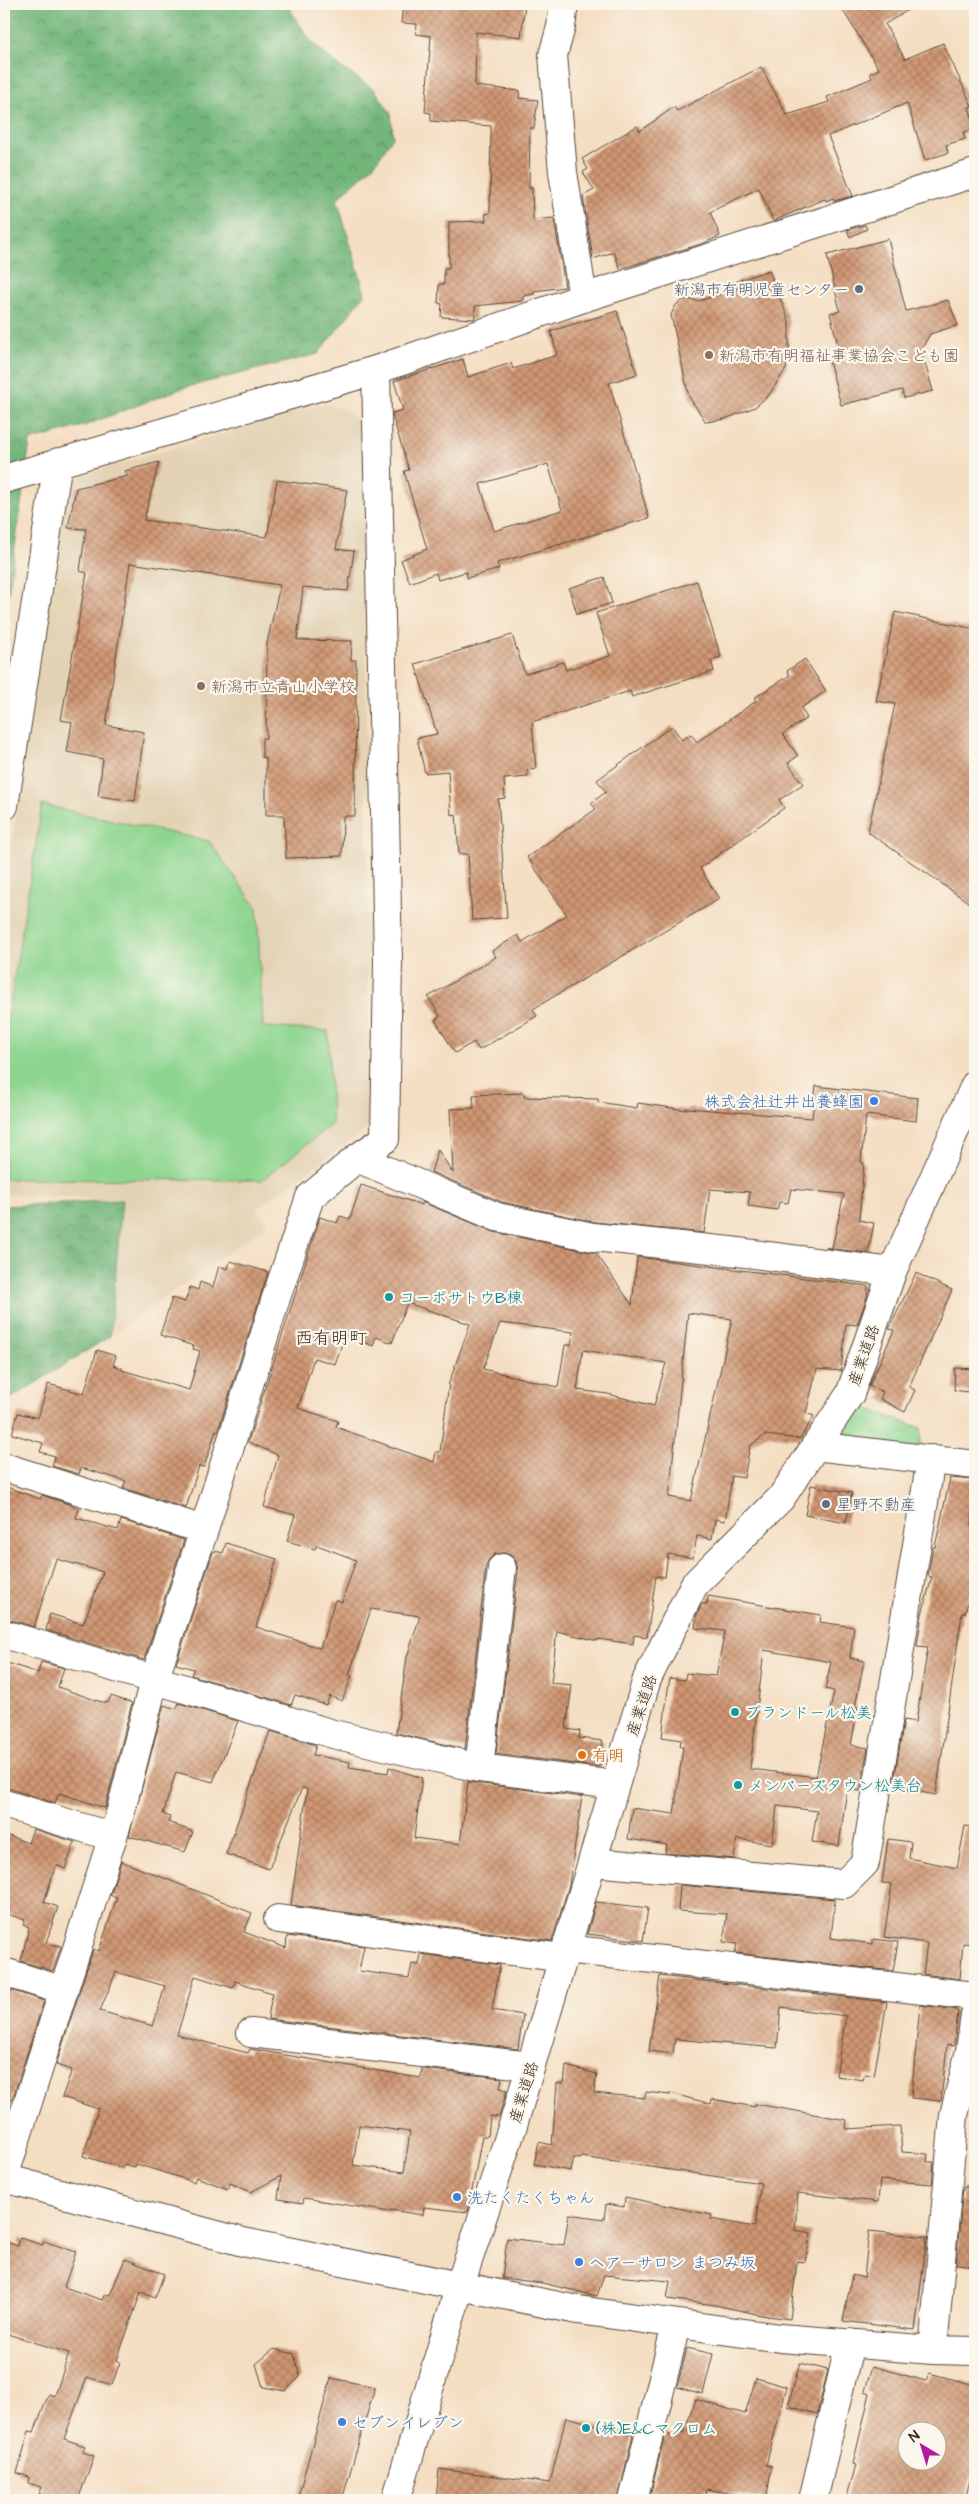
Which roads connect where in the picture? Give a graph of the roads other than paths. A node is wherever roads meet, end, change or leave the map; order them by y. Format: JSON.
{"nodes":[{"id":1,"x":564,"y":4,"type":"edge"},
{"id":2,"x":975,"y":173,"type":"edge"},
{"id":3,"x":582,"y":298,"type":"junction"},
{"id":4,"x":376,"y":370,"type":"junction"},
{"id":5,"x":58,"y":462,"type":"junction"},
{"id":6,"x":4,"y":479,"type":"edge"},
{"id":7,"x":4,"y":806,"type":"edge"},
{"id":8,"x":974,"y":1089,"type":"edge"},
{"id":9,"x":357,"y":1158,"type":"junction"},
{"id":10,"x":892,"y":1272,"type":"junction"},
{"id":11,"x":815,"y":1446,"type":"junction"},
{"id":12,"x":931,"y":1459,"type":"junction"},
{"id":13,"x":975,"y":1465,"type":"edge"},
{"id":14,"x":4,"y":1466,"type":"edge"},
{"id":15,"x":204,"y":1530,"type":"junction"},
{"id":16,"x":502,"y":1568,"type":"dead end"},
{"id":17,"x":4,"y":1634,"type":"edge"},
{"id":18,"x":154,"y":1680,"type":"junction"},
{"id":19,"x":479,"y":1768,"type":"junction"},
{"id":20,"x":615,"y":1785,"type":"junction"},
{"id":21,"x":4,"y":1804,"type":"edge"},
{"id":22,"x":113,"y":1837,"type":"junction"},
{"id":23,"x":592,"y":1862,"type":"junction"},
{"id":24,"x":278,"y":1919,"type":"dead end"},
{"id":25,"x":565,"y":1954,"type":"junction"},
{"id":26,"x":4,"y":1972,"type":"edge"},
{"id":27,"x":64,"y":1991,"type":"junction"},
{"id":28,"x":975,"y":1996,"type":"edge"},
{"id":29,"x":975,"y":2015,"type":"edge"},
{"id":30,"x":251,"y":2033,"type":"dead end"},
{"id":31,"x":973,"y":2052,"type":"edge"},
{"id":32,"x":531,"y":2066,"type":"junction"},
{"id":33,"x":4,"y":2177,"type":"edge"},
{"id":34,"x":460,"y":2285,"type":"junction"},
{"id":35,"x":676,"y":2324,"type":"junction"},
{"id":36,"x":850,"y":2343,"type":"junction"},
{"id":37,"x":933,"y":2350,"type":"junction"},
{"id":38,"x":975,"y":2351,"type":"edge"},
{"id":39,"x":396,"y":2500,"type":"edge"},
{"id":40,"x":633,"y":2500,"type":"edge"},
{"id":41,"x":813,"y":2500,"type":"edge"}],
"edges":[{"from":1,"to":3,"type":"street"},
{"from":2,"to":3,"type":"street"},
{"from":3,"to":4,"type":"street"},
{"from":4,"to":5,"type":"street"},
{"from":4,"to":9,"type":"street"},
{"from":5,"to":6,"type":"street"},
{"from":5,"to":7,"type":"street"},
{"from":8,"to":10,"type":"street","name":"産業道路"},
{"from":9,"to":10,"type":"street"},
{"from":9,"to":15,"type":"street"},
{"from":10,"to":11,"type":"street","name":"産業道路"},
{"from":11,"to":12,"type":"street"},
{"from":11,"to":20,"type":"street","name":"産業道路"},
{"from":12,"to":13,"type":"street"},
{"from":12,"to":23,"type":"street"},
{"from":14,"to":15,"type":"street"},
{"from":15,"to":18,"type":"street"},
{"from":16,"to":19,"type":"street"},
{"from":17,"to":18,"type":"street"},
{"from":18,"to":19,"type":"street"},
{"from":18,"to":22,"type":"street"},
{"from":19,"to":20,"type":"street"},
{"from":20,"to":23,"type":"street","name":"産業道路"},
{"from":21,"to":22,"type":"street"},
{"from":22,"to":27,"type":"street"},
{"from":23,"to":25,"type":"street","name":"産業道路"},
{"from":24,"to":25,"type":"street"},
{"from":25,"to":28,"type":"street"},
{"from":25,"to":32,"type":"street","name":"産業道路"},
{"from":26,"to":27,"type":"street"},
{"from":27,"to":33,"type":"street"},
{"from":29,"to":31,"type":"street"},
{"from":30,"to":32,"type":"street"},
{"from":31,"to":37,"type":"street"},
{"from":32,"to":34,"type":"street","name":"産業道路"},
{"from":33,"to":34,"type":"street"},
{"from":34,"to":35,"type":"street"},
{"from":34,"to":39,"type":"street","name":"産業道路"},
{"from":35,"to":36,"type":"street"},
{"from":35,"to":40,"type":"street"},
{"from":36,"to":37,"type":"street"},
{"from":36,"to":41,"type":"street"},
{"from":37,"to":38,"type":"street"}]}
